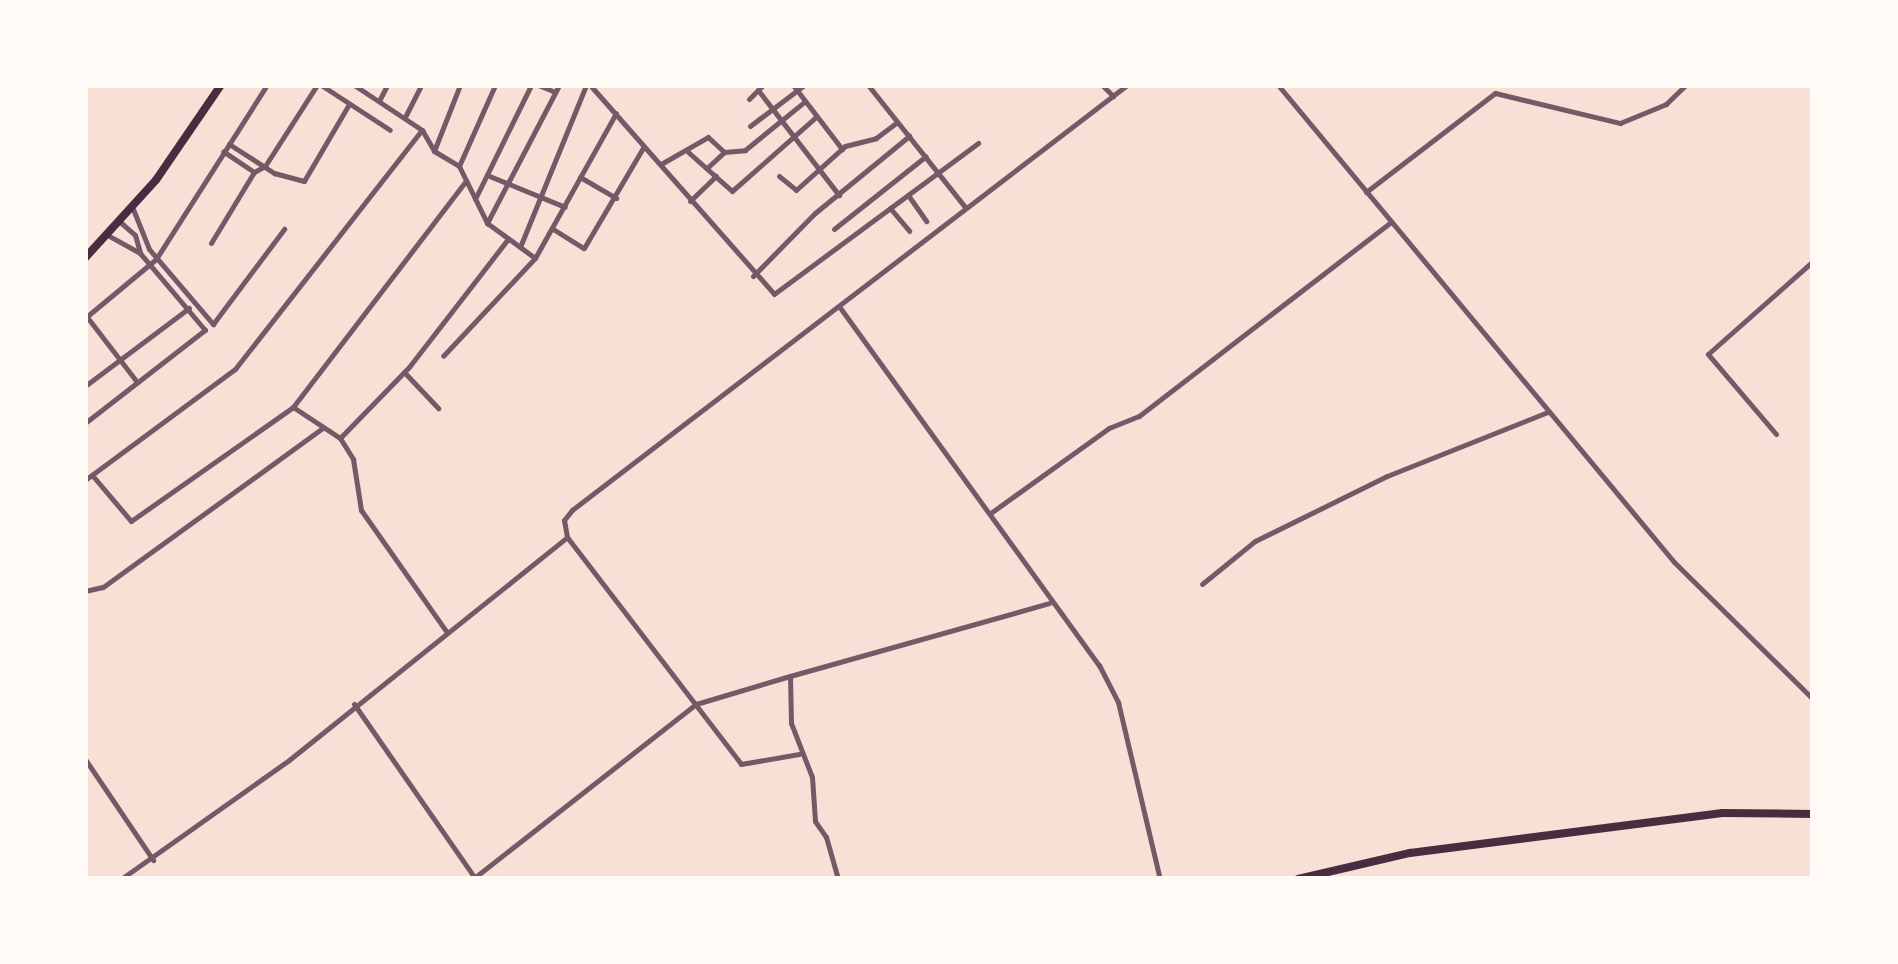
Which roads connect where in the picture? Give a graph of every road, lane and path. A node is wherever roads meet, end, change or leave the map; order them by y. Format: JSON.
{"nodes":[{"id":1,"x":222,"y":85,"type":"edge"},
{"id":2,"x":267,"y":85,"type":"edge"},
{"id":3,"x":319,"y":85,"type":"edge"},
{"id":4,"x":354,"y":85,"type":"edge"},
{"id":5,"x":387,"y":85,"type":"edge"},
{"id":6,"x":421,"y":85,"type":"edge"},
{"id":7,"x":460,"y":85,"type":"edge"},
{"id":8,"x":495,"y":85,"type":"edge"},
{"id":9,"x":535,"y":85,"type":"edge"},
{"id":10,"x":588,"y":85,"type":"edge"},
{"id":11,"x":804,"y":85,"type":"edge"},
{"id":12,"x":868,"y":85,"type":"edge"},
{"id":13,"x":1102,"y":85,"type":"edge"},
{"id":14,"x":1127,"y":85,"type":"edge"},
{"id":15,"x":1278,"y":85,"type":"edge"},
{"id":16,"x":1686,"y":85,"type":"edge"},
{"id":17,"x":794,"y":86,"type":"edge"},
{"id":18,"x":761,"y":88,"type":"edge"},
{"id":19,"x":557,"y":89,"type":"edge"},
{"id":20,"x":1114,"y":96,"type":"junction"},
{"id":21,"x":750,"y":99,"type":"dead end"},
{"id":22,"x":380,"y":101,"type":"junction"},
{"id":23,"x":804,"y":102,"type":"junction"},
{"id":24,"x":350,"y":104,"type":"junction"},
{"id":25,"x":771,"y":108,"type":"junction"},
{"id":26,"x":616,"y":113,"type":"junction"},
{"id":27,"x":405,"y":117,"type":"junction"},
{"id":28,"x":816,"y":117,"type":"junction"},
{"id":29,"x":782,"y":122,"type":"junction"},
{"id":30,"x":897,"y":122,"type":"junction"},
{"id":31,"x":750,"y":126,"type":"dead end"},
{"id":32,"x":390,"y":130,"type":"dead end"},
{"id":33,"x":422,"y":130,"type":"junction"},
{"id":34,"x":882,"y":135,"type":"junction"},
{"id":35,"x":909,"y":136,"type":"junction"},
{"id":36,"x":794,"y":137,"type":"junction"},
{"id":37,"x":978,"y":143,"type":"dead end"},
{"id":38,"x":230,"y":144,"type":"junction"},
{"id":39,"x":644,"y":146,"type":"junction"},
{"id":40,"x":842,"y":150,"type":"junction"},
{"id":41,"x":893,"y":150,"type":"junction"},
{"id":42,"x":223,"y":151,"type":"junction"},
{"id":43,"x":434,"y":151,"type":"junction"},
{"id":44,"x":688,"y":152,"type":"junction"},
{"id":45,"x":724,"y":152,"type":"junction"},
{"id":46,"x":927,"y":156,"type":"junction"},
{"id":47,"x":660,"y":165,"type":"junction"},
{"id":48,"x":265,"y":166,"type":"junction"},
{"id":49,"x":460,"y":166,"type":"junction"},
{"id":50,"x":707,"y":168,"type":"junction"},
{"id":51,"x":938,"y":168,"type":"junction"},
{"id":52,"x":819,"y":170,"type":"junction"},
{"id":53,"x":254,"y":172,"type":"junction"},
{"id":54,"x":487,"y":175,"type":"junction"},
{"id":55,"x":716,"y":176,"type":"junction"},
{"id":56,"x":779,"y":176,"type":"dead end"},
{"id":57,"x":580,"y":177,"type":"junction"},
{"id":58,"x":466,"y":180,"type":"junction"},
{"id":59,"x":508,"y":184,"type":"junction"},
{"id":60,"x":1366,"y":192,"type":"junction"},
{"id":61,"x":907,"y":194,"type":"junction"},
{"id":62,"x":838,"y":195,"type":"junction"},
{"id":63,"x":543,"y":198,"type":"junction"},
{"id":64,"x":616,"y":198,"type":"junction"},
{"id":65,"x":475,"y":199,"type":"junction"},
{"id":66,"x":690,"y":200,"type":"junction"},
{"id":67,"x":565,"y":208,"type":"junction"},
{"id":68,"x":890,"y":208,"type":"junction"},
{"id":69,"x":967,"y":208,"type":"junction"},
{"id":70,"x":133,"y":209,"type":"junction"},
{"id":71,"x":119,"y":221,"type":"junction"},
{"id":72,"x":926,"y":221,"type":"dead end"},
{"id":73,"x":1391,"y":222,"type":"junction"},
{"id":74,"x":487,"y":223,"type":"junction"},
{"id":75,"x":553,"y":229,"type":"junction"},
{"id":76,"x":834,"y":229,"type":"dead end"},
{"id":77,"x":284,"y":230,"type":"dead end"},
{"id":78,"x":909,"y":232,"type":"dead end"},
{"id":79,"x":107,"y":235,"type":"junction"},
{"id":80,"x":135,"y":235,"type":"junction"},
{"id":81,"x":508,"y":239,"type":"junction"},
{"id":82,"x":210,"y":242,"type":"dead end"},
{"id":83,"x":520,"y":247,"type":"junction"},
{"id":84,"x":149,"y":249,"type":"junction"},
{"id":85,"x":140,"y":253,"type":"junction"},
{"id":86,"x":85,"y":258,"type":"edge"},
{"id":87,"x":536,"y":258,"type":"junction"},
{"id":88,"x":156,"y":259,"type":"junction"},
{"id":89,"x":1813,"y":261,"type":"edge"},
{"id":90,"x":150,"y":264,"type":"junction"},
{"id":91,"x":753,"y":276,"type":"junction"},
{"id":92,"x":189,"y":308,"type":"junction"},
{"id":93,"x":841,"y":309,"type":"junction"},
{"id":94,"x":86,"y":318,"type":"edge"},
{"id":95,"x":442,"y":356,"type":"dead end"},
{"id":96,"x":120,"y":359,"type":"junction"},
{"id":97,"x":404,"y":372,"type":"junction"},
{"id":98,"x":138,"y":382,"type":"junction"},
{"id":99,"x":85,"y":386,"type":"edge"},
{"id":100,"x":293,"y":407,"type":"junction"},
{"id":101,"x":438,"y":408,"type":"dead end"},
{"id":102,"x":1548,"y":412,"type":"junction"},
{"id":103,"x":85,"y":423,"type":"edge"},
{"id":104,"x":323,"y":428,"type":"junction"},
{"id":105,"x":1776,"y":434,"type":"dead end"},
{"id":106,"x":340,"y":438,"type":"junction"},
{"id":107,"x":92,"y":475,"type":"junction"},
{"id":108,"x":85,"y":480,"type":"edge"},
{"id":109,"x":992,"y":512,"type":"junction"},
{"id":110,"x":567,"y":536,"type":"junction"},
{"id":111,"x":1202,"y":584,"type":"dead end"},
{"id":112,"x":85,"y":592,"type":"edge"},
{"id":113,"x":1050,"y":603,"type":"junction"},
{"id":114,"x":447,"y":632,"type":"junction"},
{"id":115,"x":790,"y":676,"type":"junction"},
{"id":116,"x":1813,"y":699,"type":"edge"},
{"id":117,"x":354,"y":704,"type":"junction"},
{"id":118,"x":696,"y":704,"type":"junction"},
{"id":119,"x":799,"y":754,"type":"junction"},
{"id":120,"x":85,"y":758,"type":"edge"},
{"id":121,"x":1813,"y":814,"type":"edge"},
{"id":122,"x":153,"y":860,"type":"junction"},
{"id":123,"x":121,"y":879,"type":"edge"},
{"id":124,"x":475,"y":879,"type":"edge"},
{"id":125,"x":838,"y":879,"type":"edge"},
{"id":126,"x":1160,"y":879,"type":"edge"},
{"id":127,"x":1298,"y":879,"type":"edge"}],
"edges":[{"from":1,"to":70,"type":"main road"},
{"from":2,"to":38,"type":"street"},
{"from":3,"to":24,"type":"street"},
{"from":3,"to":48,"type":"street"},
{"from":4,"to":22,"type":"street"},
{"from":5,"to":22,"type":"street"},
{"from":6,"to":27,"type":"street"},
{"from":7,"to":43,"type":"street"},
{"from":8,"to":49,"type":"street"},
{"from":9,"to":19,"type":"street"},
{"from":9,"to":54,"type":"street"},
{"from":10,"to":26,"type":"street"},
{"from":10,"to":63,"type":"street"},
{"from":11,"to":17,"type":"street"},
{"from":12,"to":30,"type":"street"},
{"from":13,"to":20,"type":"street"},
{"from":14,"to":20,"type":"street"},
{"from":15,"to":60,"type":"street"},
{"from":16,"to":60,"type":"street"},
{"from":17,"to":23,"type":"street"},
{"from":17,"to":25,"type":"street"},
{"from":18,"to":21,"type":"street"},
{"from":18,"to":25,"type":"street"},
{"from":19,"to":59,"type":"street"},
{"from":20,"to":69,"type":"street"},
{"from":22,"to":27,"type":"street"},
{"from":23,"to":28,"type":"street"},
{"from":23,"to":29,"type":"street"},
{"from":24,"to":32,"type":"street"},
{"from":24,"to":48,"type":"street"},
{"from":25,"to":29,"type":"street"},
{"from":25,"to":31,"type":"street"},
{"from":26,"to":39,"type":"street"},
{"from":26,"to":57,"type":"street"},
{"from":27,"to":33,"type":"street"},
{"from":28,"to":36,"type":"street"},
{"from":28,"to":40,"type":"street"},
{"from":29,"to":36,"type":"street"},
{"from":29,"to":45,"type":"street"},
{"from":30,"to":34,"type":"street"},
{"from":30,"to":35,"type":"street"},
{"from":33,"to":43,"type":"street"},
{"from":33,"to":107,"type":"street"},
{"from":34,"to":40,"type":"street"},
{"from":34,"to":41,"type":"street"},
{"from":35,"to":41,"type":"street"},
{"from":35,"to":46,"type":"street"},
{"from":36,"to":52,"type":"street"},
{"from":36,"to":55,"type":"street"},
{"from":37,"to":51,"type":"street"},
{"from":38,"to":42,"type":"street"},
{"from":38,"to":48,"type":"street"},
{"from":39,"to":47,"type":"street"},
{"from":39,"to":64,"type":"street"},
{"from":40,"to":52,"type":"street"},
{"from":41,"to":62,"type":"street"},
{"from":42,"to":53,"type":"street"},
{"from":42,"to":88,"type":"street"},
{"from":43,"to":49,"type":"street"},
{"from":44,"to":45,"type":"street"},
{"from":44,"to":47,"type":"street"},
{"from":44,"to":50,"type":"street"},
{"from":45,"to":50,"type":"street"},
{"from":46,"to":51,"type":"street"},
{"from":46,"to":76,"type":"street"},
{"from":47,"to":66,"type":"street"},
{"from":48,"to":53,"type":"street"},
{"from":49,"to":58,"type":"street"},
{"from":50,"to":55,"type":"street"},
{"from":51,"to":61,"type":"street"},
{"from":51,"to":69,"type":"street"},
{"from":52,"to":56,"type":"street"},
{"from":52,"to":62,"type":"street"},
{"from":53,"to":82,"type":"street"},
{"from":54,"to":59,"type":"street"},
{"from":54,"to":65,"type":"street"},
{"from":55,"to":66,"type":"street"},
{"from":57,"to":64,"type":"street"},
{"from":57,"to":67,"type":"street"},
{"from":58,"to":65,"type":"street"},
{"from":58,"to":100,"type":"street"},
{"from":59,"to":63,"type":"street"},
{"from":59,"to":74,"type":"street"},
{"from":60,"to":73,"type":"street"},
{"from":61,"to":68,"type":"street"},
{"from":61,"to":72,"type":"street"},
{"from":62,"to":91,"type":"street"},
{"from":63,"to":67,"type":"street"},
{"from":63,"to":83,"type":"street"},
{"from":64,"to":75,"type":"street"},
{"from":65,"to":74,"type":"street"},
{"from":66,"to":91,"type":"street"},
{"from":67,"to":75,"type":"street"},
{"from":68,"to":78,"type":"street"},
{"from":68,"to":91,"type":"street"},
{"from":69,"to":93,"type":"street"},
{"from":70,"to":71,"type":"main road"},
{"from":70,"to":84,"type":"street"},
{"from":71,"to":79,"type":"main road"},
{"from":71,"to":80,"type":"street"},
{"from":73,"to":102,"type":"street"},
{"from":73,"to":109,"type":"street"},
{"from":74,"to":81,"type":"street"},
{"from":75,"to":87,"type":"street"},
{"from":77,"to":88,"type":"street"},
{"from":79,"to":85,"type":"street"},
{"from":79,"to":86,"type":"main road"},
{"from":80,"to":84,"type":"street"},
{"from":80,"to":85,"type":"street"},
{"from":81,"to":83,"type":"street"},
{"from":81,"to":97,"type":"street"},
{"from":83,"to":87,"type":"street"},
{"from":84,"to":88,"type":"street"},
{"from":85,"to":90,"type":"street"},
{"from":87,"to":95,"type":"street"},
{"from":88,"to":90,"type":"street"},
{"from":89,"to":105,"type":"street"},
{"from":90,"to":92,"type":"street"},
{"from":90,"to":94,"type":"street"},
{"from":92,"to":96,"type":"street"},
{"from":92,"to":98,"type":"street"},
{"from":93,"to":109,"type":"street"},
{"from":93,"to":110,"type":"street"},
{"from":94,"to":96,"type":"street"},
{"from":96,"to":98,"type":"street"},
{"from":96,"to":99,"type":"street"},
{"from":97,"to":101,"type":"street"},
{"from":97,"to":106,"type":"street"},
{"from":98,"to":103,"type":"street"},
{"from":100,"to":104,"type":"street"},
{"from":100,"to":107,"type":"street"},
{"from":102,"to":111,"type":"street"},
{"from":102,"to":116,"type":"street"},
{"from":104,"to":106,"type":"street"},
{"from":104,"to":112,"type":"street"},
{"from":106,"to":114,"type":"street"},
{"from":107,"to":108,"type":"street"},
{"from":109,"to":113,"type":"street"},
{"from":110,"to":114,"type":"street"},
{"from":110,"to":118,"type":"street"},
{"from":113,"to":115,"type":"street"},
{"from":113,"to":126,"type":"street"},
{"from":114,"to":117,"type":"street"},
{"from":115,"to":118,"type":"street"},
{"from":115,"to":119,"type":"street"},
{"from":117,"to":122,"type":"street"},
{"from":117,"to":124,"type":"street"},
{"from":118,"to":119,"type":"street"},
{"from":118,"to":124,"type":"street"},
{"from":119,"to":125,"type":"street"},
{"from":120,"to":122,"type":"street"},
{"from":121,"to":127,"type":"main road"},
{"from":122,"to":123,"type":"street"}]}
